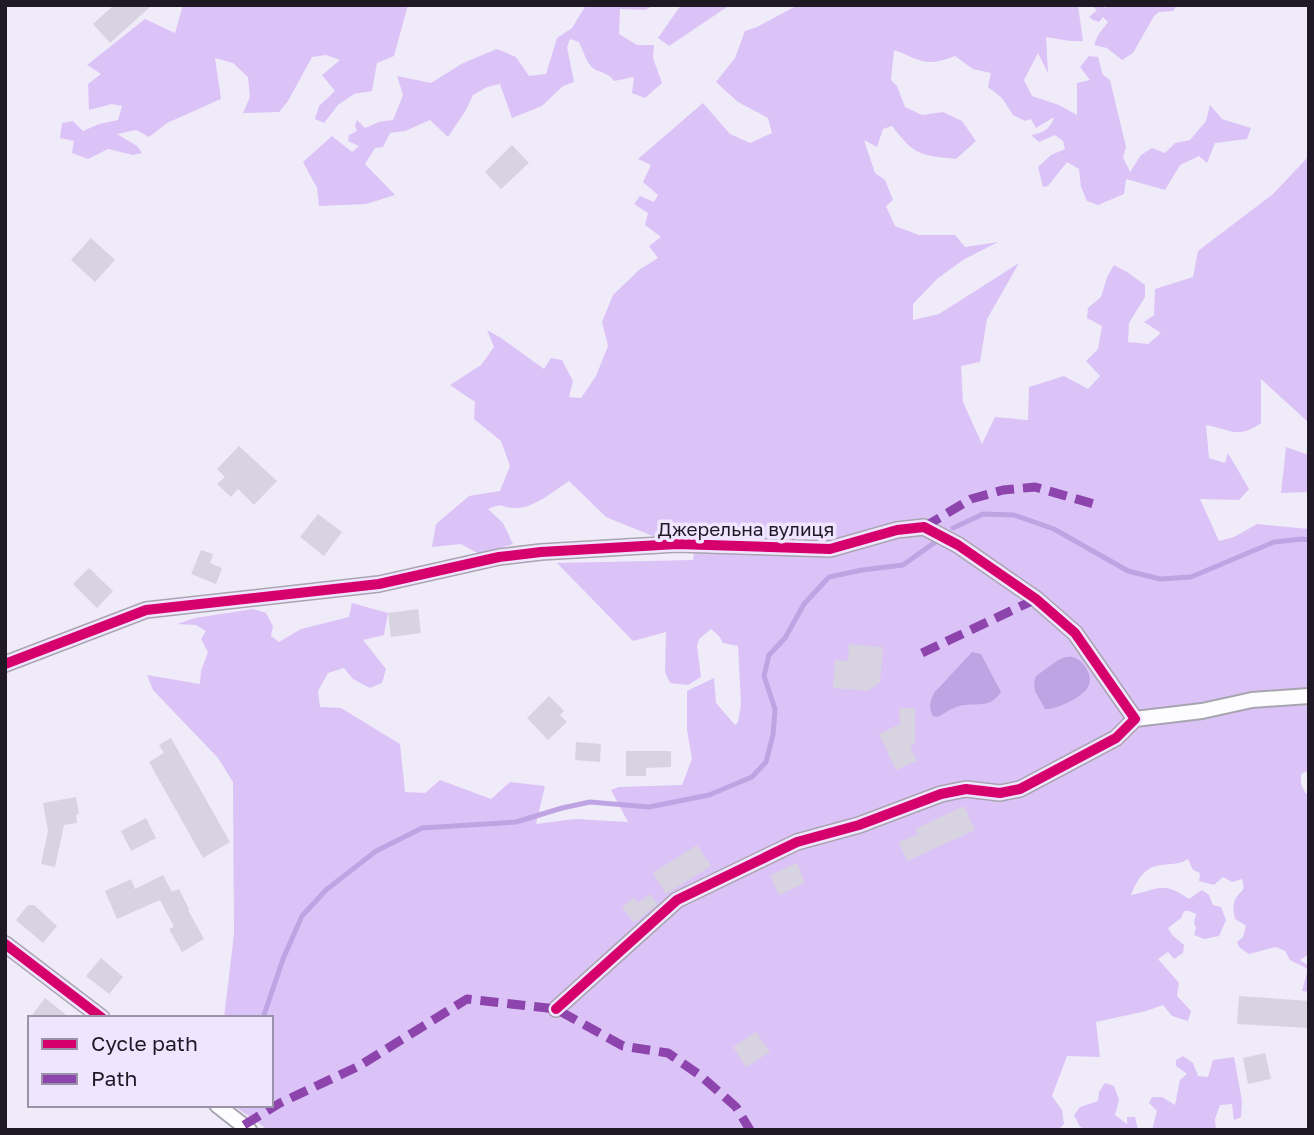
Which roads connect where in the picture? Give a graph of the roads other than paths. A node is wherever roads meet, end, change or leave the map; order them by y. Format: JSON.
{"nodes":[{"id":1,"x":5,"y":664,"type":"edge"},
{"id":2,"x":1309,"y":696,"type":"edge"},
{"id":3,"x":1135,"y":719,"type":"junction"},
{"id":4,"x":5,"y":944,"type":"edge"},
{"id":5,"x":556,"y":1009,"type":"dead end"},
{"id":6,"x":99,"y":1016,"type":"edge"},
{"id":7,"x":220,"y":1107,"type":"edge"},
{"id":8,"x":249,"y":1130,"type":"edge"}],
"edges":[{"from":1,"to":3,"type":"street","name":"Джерельна вулиця"},
{"from":2,"to":3,"type":"street"},
{"from":3,"to":5,"type":"street"},
{"from":4,"to":6,"type":"street"},
{"from":7,"to":8,"type":"street"}]}
